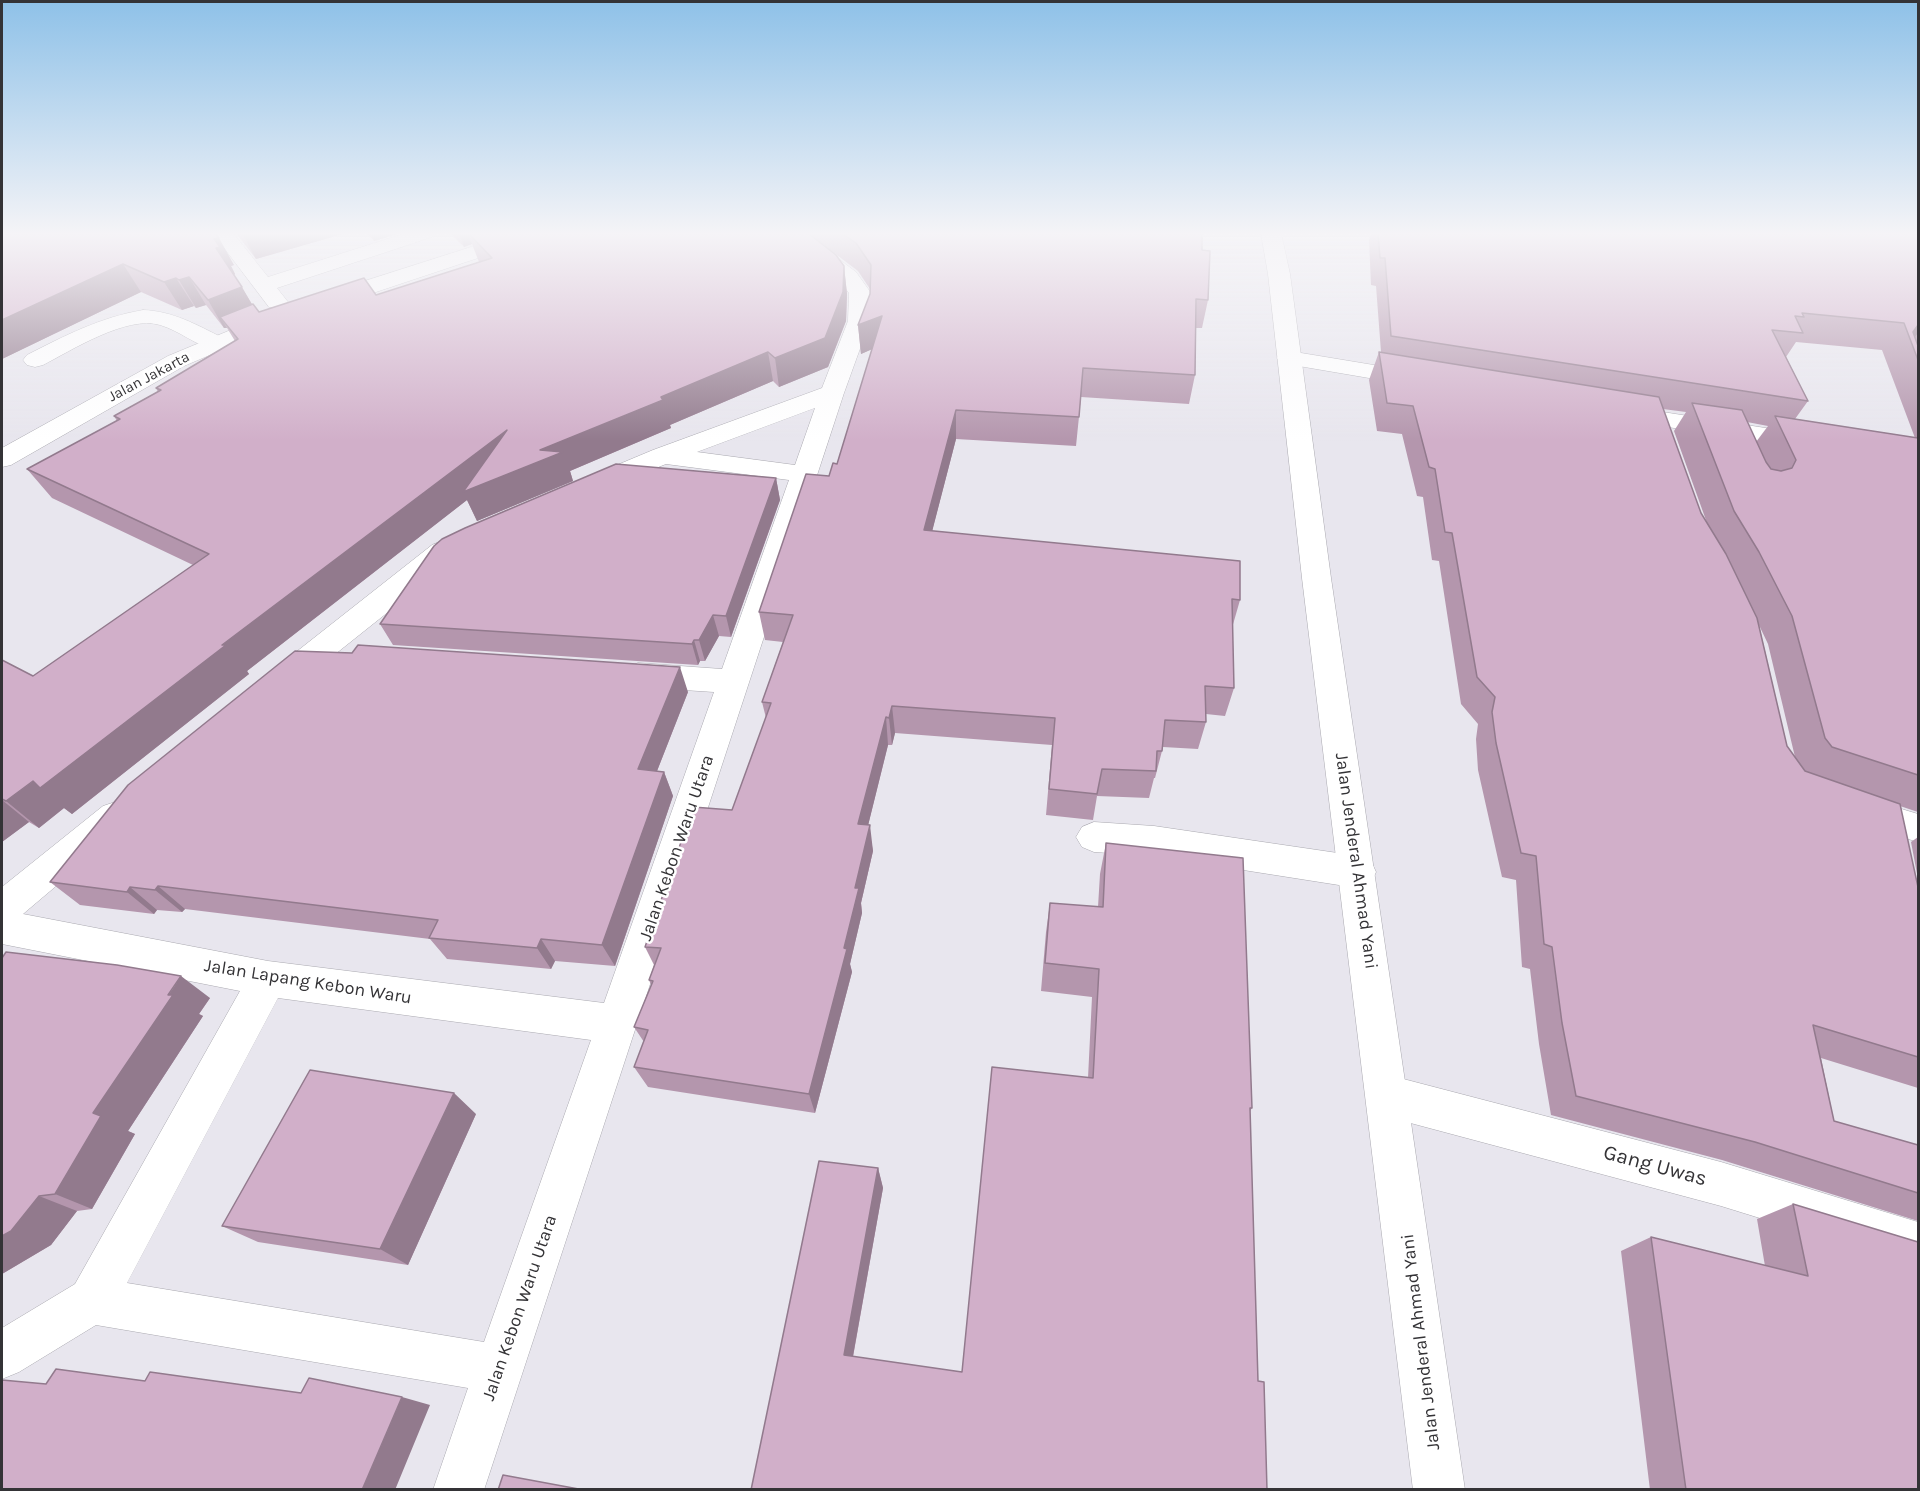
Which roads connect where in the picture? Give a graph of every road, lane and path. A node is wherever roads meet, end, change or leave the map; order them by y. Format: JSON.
{"nodes":[{"id":1,"x":285,"y":303,"type":"edge"},
{"id":2,"x":324,"y":303,"type":"edge"},
{"id":3,"x":863,"y":303,"type":"edge"},
{"id":4,"x":1282,"y":303,"type":"edge"},
{"id":5,"x":296,"y":312,"type":"junction"},
{"id":6,"x":215,"y":343,"type":"junction"},
{"id":7,"x":1289,"y":358,"type":"junction"},
{"id":8,"x":35,"y":360,"type":"dead end"},
{"id":9,"x":1437,"y":382,"type":"edge"},
{"id":10,"x":832,"y":393,"type":"junction"},
{"id":11,"x":1602,"y":410,"type":"edge"},
{"id":12,"x":1655,"y":418,"type":"junction"},
{"id":13,"x":1734,"y":430,"type":"junction"},
{"id":14,"x":1826,"y":445,"type":"edge"},
{"id":15,"x":1666,"y":452,"type":"edge"},
{"id":16,"x":3,"y":456,"type":"edge"},
{"id":17,"x":662,"y":456,"type":"junction"},
{"id":18,"x":1747,"y":460,"type":"edge"},
{"id":19,"x":804,"y":474,"type":"junction"},
{"id":20,"x":574,"y":493,"type":"edge"},
{"id":21,"x":475,"y":535,"type":"edge"},
{"id":22,"x":315,"y":652,"type":"junction"},
{"id":23,"x":363,"y":656,"type":"edge"},
{"id":24,"x":614,"y":673,"type":"edge"},
{"id":25,"x":733,"y":682,"type":"junction"},
{"id":26,"x":260,"y":698,"type":"edge"},
{"id":27,"x":140,"y":796,"type":"edge"},
{"id":28,"x":1839,"y":803,"type":"edge"},
{"id":29,"x":1902,"y":823,"type":"edge"},
{"id":30,"x":1094,"y":837,"type":"dead end"},
{"id":31,"x":1893,"y":854,"type":"edge"},
{"id":32,"x":1358,"y":872,"type":"junction"},
{"id":33,"x":2,"y":909,"type":"edge"},
{"id":34,"x":2,"y":927,"type":"edge"},
{"id":35,"x":268,"y":979,"type":"junction"},
{"id":36,"x":617,"y":1024,"type":"junction"},
{"id":37,"x":1388,"y":1096,"type":"junction"},
{"id":38,"x":1918,"y":1245,"type":"edge"},
{"id":39,"x":92,"y":1301,"type":"junction"},
{"id":40,"x":2,"y":1355,"type":"edge"},
{"id":41,"x":499,"y":1369,"type":"junction"},
{"id":42,"x":459,"y":1490,"type":"edge"},
{"id":43,"x":1439,"y":1490,"type":"edge"}],
"edges":[{"from":1,"to":5,"type":"street"},
{"from":2,"to":5,"type":"street","name":"Jalan Jakarta"},
{"from":3,"to":10,"type":"street","name":"Jalan Kebon Waru Utara"},
{"from":4,"to":7,"type":"street","name":"Jalan Jenderal Ahmad Yani"},
{"from":5,"to":6,"type":"street","name":"Jalan Jakarta"},
{"from":6,"to":8,"type":"street"},
{"from":6,"to":16,"type":"street","name":"Jalan Jakarta"},
{"from":7,"to":9,"type":"street"},
{"from":7,"to":32,"type":"street","name":"Jalan Jenderal Ahmad Yani"},
{"from":10,"to":17,"type":"street"},
{"from":10,"to":19,"type":"street","name":"Jalan Kebon Waru Utara"},
{"from":11,"to":12,"type":"street"},
{"from":12,"to":13,"type":"street"},
{"from":12,"to":15,"type":"street"},
{"from":13,"to":14,"type":"street"},
{"from":13,"to":18,"type":"street"},
{"from":17,"to":19,"type":"street"},
{"from":17,"to":20,"type":"street"},
{"from":19,"to":25,"type":"street","name":"Jalan Kebon Waru Utara"},
{"from":21,"to":22,"type":"street"},
{"from":22,"to":23,"type":"street"},
{"from":22,"to":26,"type":"street"},
{"from":24,"to":25,"type":"street"},
{"from":25,"to":36,"type":"street","name":"Jalan Kebon Waru Utara"},
{"from":27,"to":33,"type":"street"},
{"from":28,"to":29,"type":"street"},
{"from":29,"to":31,"type":"street"},
{"from":30,"to":32,"type":"street"},
{"from":32,"to":37,"type":"street","name":"Jalan Jenderal Ahmad Yani"},
{"from":34,"to":35,"type":"street","name":"Jalan Lapang Kebon Waru"},
{"from":35,"to":36,"type":"street","name":"Jalan Lapang Kebon Waru"},
{"from":35,"to":39,"type":"street"},
{"from":36,"to":41,"type":"street","name":"Jalan Kebon Waru Utara"},
{"from":37,"to":38,"type":"street","name":"Gang Uwas"},
{"from":37,"to":43,"type":"street","name":"Jalan Jenderal Ahmad Yani"},
{"from":39,"to":40,"type":"street"},
{"from":39,"to":41,"type":"street"},
{"from":41,"to":42,"type":"street","name":"Jalan Kebon Waru Utara"}]}
